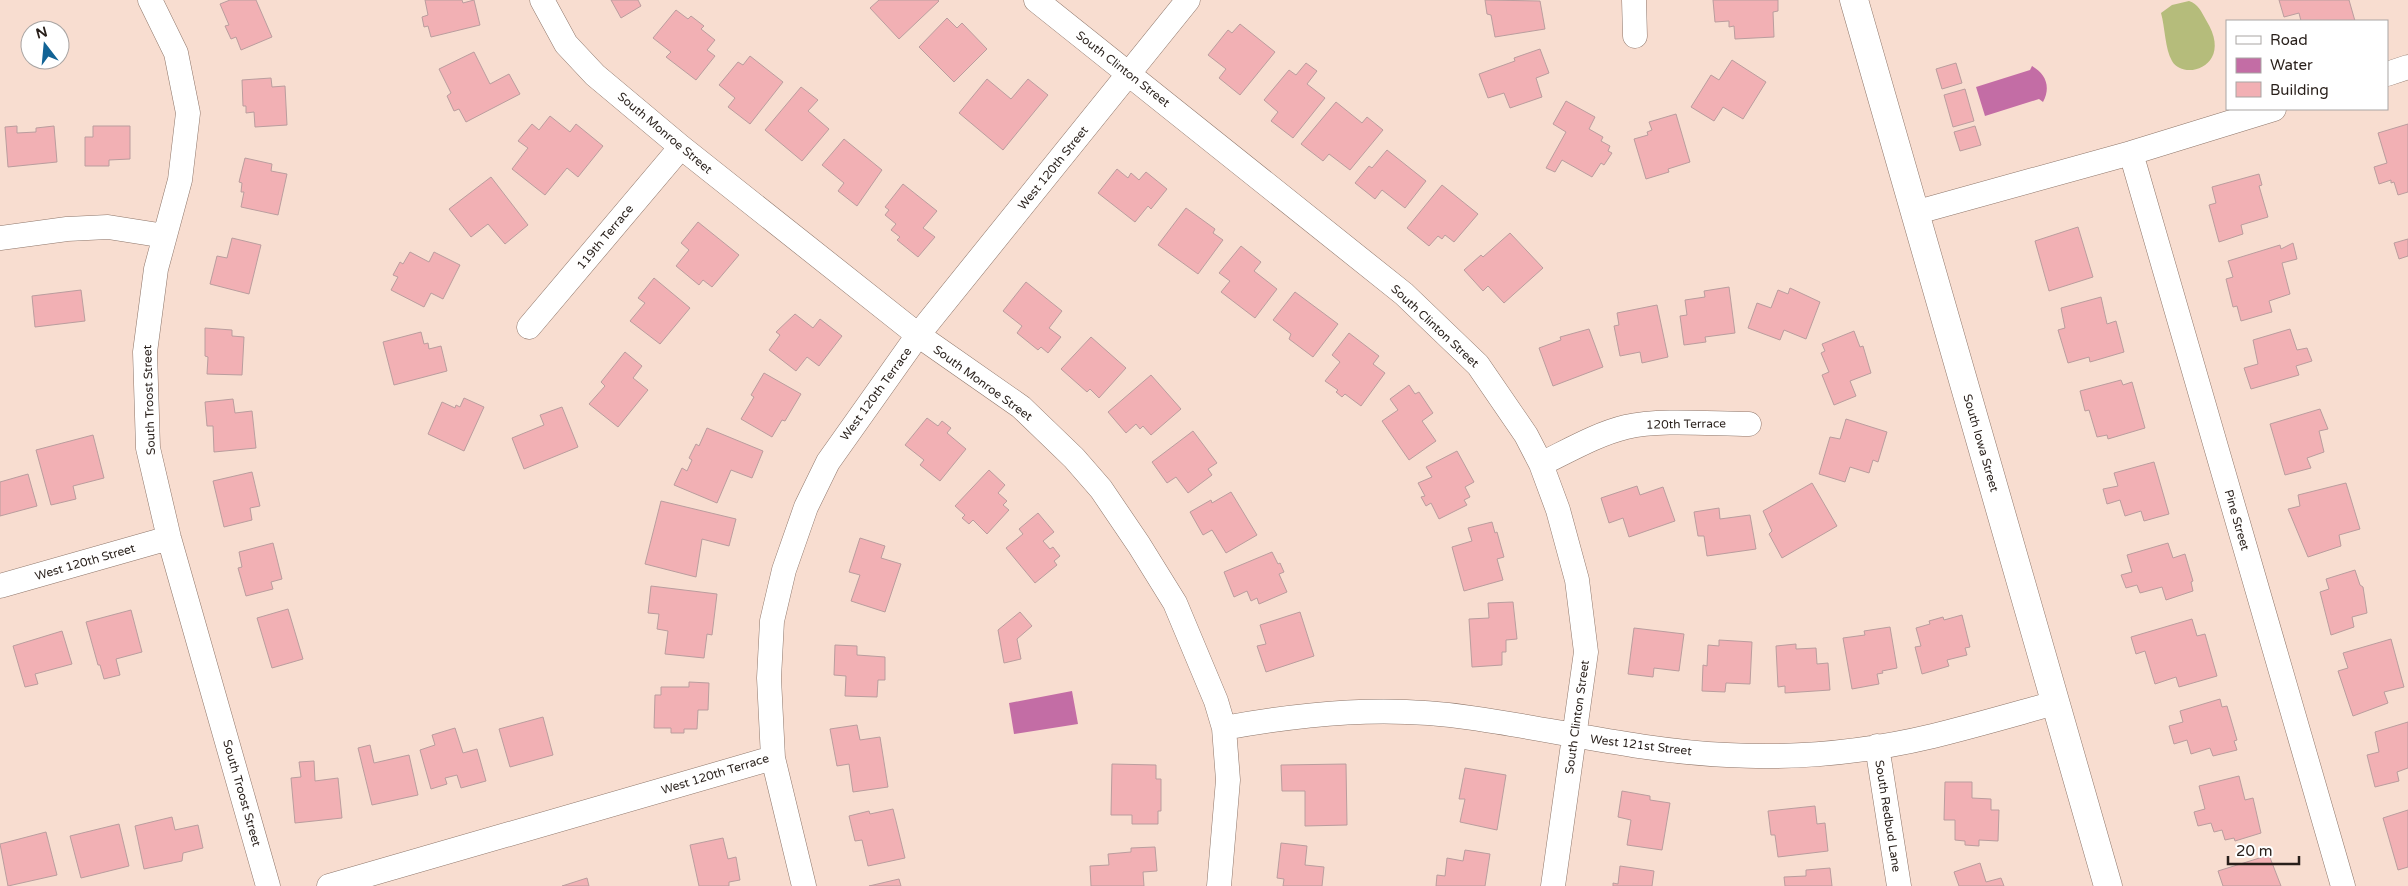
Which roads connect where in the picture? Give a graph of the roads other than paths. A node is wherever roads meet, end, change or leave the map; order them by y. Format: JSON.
{"nodes":[{"id":1,"x":150,"y":0,"type":"edge"},
{"id":2,"x":542,"y":0,"type":"edge"},
{"id":3,"x":1036,"y":0,"type":"edge"},
{"id":4,"x":1188,"y":0,"type":"edge"},
{"id":5,"x":1634,"y":0,"type":"edge"},
{"id":6,"x":1854,"y":0,"type":"edge"},
{"id":7,"x":1635,"y":36,"type":"dead end"},
{"id":8,"x":2408,"y":67,"type":"edge"},
{"id":9,"x":1130,"y":74,"type":"junction"},
{"id":10,"x":2388,"y":74,"type":"edge"},
{"id":11,"x":2271,"y":110,"type":"edge"},
{"id":12,"x":681,"y":147,"type":"junction"},
{"id":13,"x":2131,"y":153,"type":"junction"},
{"id":14,"x":1914,"y":213,"type":"junction"},
{"id":15,"x":165,"y":236,"type":"junction"},
{"id":16,"x":0,"y":238,"type":"edge"},
{"id":17,"x":529,"y":326,"type":"dead end"},
{"id":18,"x":918,"y":335,"type":"junction"},
{"id":19,"x":1749,"y":424,"type":"dead end"},
{"id":20,"x":1541,"y":464,"type":"junction"},
{"id":21,"x":169,"y":538,"type":"junction"},
{"id":22,"x":0,"y":586,"type":"edge"},
{"id":23,"x":2055,"y":702,"type":"junction"},
{"id":24,"x":1224,"y":728,"type":"junction"},
{"id":25,"x":1574,"y":736,"type":"junction"},
{"id":26,"x":1877,"y":746,"type":"junction"},
{"id":27,"x":774,"y":758,"type":"junction"},
{"id":28,"x":268,"y":886,"type":"edge"},
{"id":29,"x":329,"y":886,"type":"edge"},
{"id":30,"x":804,"y":886,"type":"edge"},
{"id":31,"x":1220,"y":886,"type":"edge"},
{"id":32,"x":1553,"y":886,"type":"edge"},
{"id":33,"x":1899,"y":886,"type":"edge"},
{"id":34,"x":2108,"y":886,"type":"edge"},
{"id":35,"x":2343,"y":886,"type":"edge"}],
"edges":[{"from":1,"to":15,"type":"street","name":"South Troost Street"},
{"from":2,"to":12,"type":"street","name":"South Monroe Street"},
{"from":3,"to":9,"type":"street","name":"South Clinton Street"},
{"from":4,"to":9,"type":"street","name":"West 120th Street"},
{"from":5,"to":7,"type":"street"},
{"from":6,"to":14,"type":"street","name":"South Iowa Street"},
{"from":8,"to":10,"type":"street"},
{"from":9,"to":18,"type":"street","name":"West 120th Street"},
{"from":9,"to":20,"type":"street","name":"South Clinton Street"},
{"from":11,"to":13,"type":"street"},
{"from":12,"to":17,"type":"street","name":"119th Terrace"},
{"from":12,"to":18,"type":"street","name":"South Monroe Street"},
{"from":13,"to":14,"type":"street"},
{"from":13,"to":35,"type":"street","name":"Pine Street"},
{"from":14,"to":23,"type":"street","name":"South Iowa Street"},
{"from":15,"to":16,"type":"street"},
{"from":15,"to":21,"type":"street","name":"South Troost Street"},
{"from":18,"to":24,"type":"street","name":"South Monroe Street"},
{"from":18,"to":27,"type":"street","name":"West 120th Terrace"},
{"from":19,"to":20,"type":"street","name":"120th Terrace"},
{"from":20,"to":25,"type":"street","name":"South Clinton Street"},
{"from":21,"to":22,"type":"street","name":"West 120th Street"},
{"from":21,"to":28,"type":"street","name":"South Troost Street"},
{"from":23,"to":26,"type":"street","name":"West 121st Street"},
{"from":23,"to":34,"type":"street","name":"South Iowa Street"},
{"from":24,"to":25,"type":"street","name":"West 121st Street"},
{"from":24,"to":31,"type":"street","name":"South Monroe Street"},
{"from":25,"to":26,"type":"street","name":"West 121st Street"},
{"from":25,"to":32,"type":"street","name":"South Clinton Street"},
{"from":26,"to":33,"type":"street","name":"South Redbud Lane"},
{"from":27,"to":29,"type":"street","name":"West 120th Terrace"},
{"from":27,"to":30,"type":"street"}]}
